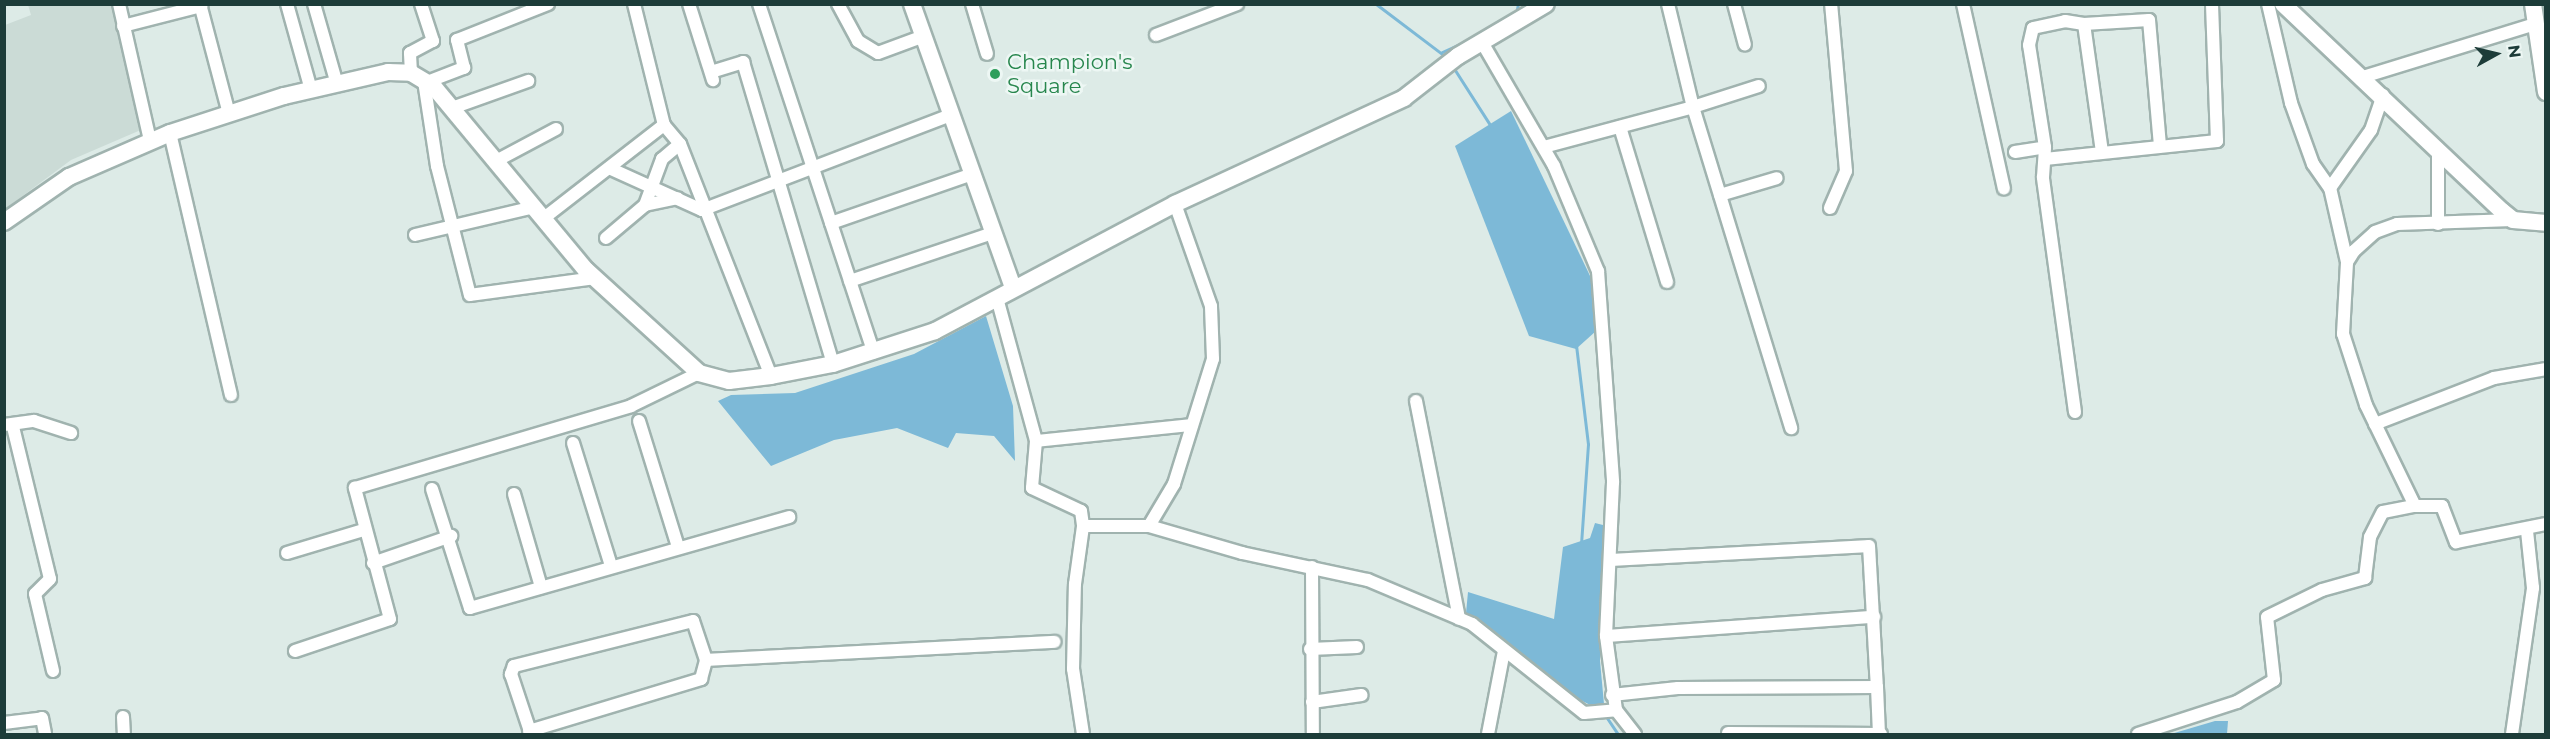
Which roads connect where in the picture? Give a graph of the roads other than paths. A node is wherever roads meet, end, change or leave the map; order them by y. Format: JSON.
{"nodes":[{"id":1,"x":119,"y":4,"type":"edge"},
{"id":2,"x":287,"y":4,"type":"edge"},
{"id":3,"x":314,"y":4,"type":"edge"},
{"id":4,"x":422,"y":4,"type":"edge"},
{"id":5,"x":548,"y":4,"type":"edge"},
{"id":6,"x":634,"y":4,"type":"edge"},
{"id":7,"x":689,"y":4,"type":"edge"},
{"id":8,"x":759,"y":4,"type":"edge"},
{"id":9,"x":838,"y":4,"type":"edge"},
{"id":10,"x":912,"y":4,"type":"edge"},
{"id":11,"x":972,"y":4,"type":"edge"},
{"id":12,"x":1237,"y":4,"type":"edge"},
{"id":13,"x":1668,"y":4,"type":"edge"},
{"id":14,"x":1734,"y":4,"type":"edge"},
{"id":15,"x":1832,"y":4,"type":"edge"},
{"id":16,"x":1963,"y":4,"type":"edge"},
{"id":17,"x":2212,"y":4,"type":"edge"},
{"id":18,"x":2268,"y":4,"type":"edge"},
{"id":19,"x":2283,"y":4,"type":"edge"},
{"id":20,"x":2533,"y":4,"type":"edge"},
{"id":21,"x":200,"y":5,"type":"edge"},
{"id":22,"x":1537,"y":6,"type":"edge"},
{"id":23,"x":2084,"y":24,"type":"junction"},
{"id":24,"x":2535,"y":24,"type":"junction"},
{"id":25,"x":123,"y":26,"type":"junction"},
{"id":26,"x":1156,"y":35,"type":"dead end"},
{"id":27,"x":924,"y":36,"type":"junction"},
{"id":28,"x":1483,"y":44,"type":"junction"},
{"id":29,"x":1745,"y":45,"type":"dead end"},
{"id":30,"x":987,"y":54,"type":"dead end"},
{"id":31,"x":2363,"y":77,"type":"junction"},
{"id":32,"x":421,"y":78,"type":"junction"},
{"id":33,"x":528,"y":81,"type":"dead end"},
{"id":34,"x":337,"y":84,"type":"junction"},
{"id":35,"x":1760,"y":86,"type":"dead end"},
{"id":36,"x":311,"y":90,"type":"junction"},
{"id":37,"x":2546,"y":92,"type":"edge"},
{"id":38,"x":2383,"y":95,"type":"junction"},
{"id":39,"x":1693,"y":107,"type":"junction"},
{"id":40,"x":452,"y":108,"type":"junction"},
{"id":41,"x":229,"y":114,"type":"junction"},
{"id":42,"x":948,"y":116,"type":"junction"},
{"id":43,"x":664,"y":125,"type":"junction"},
{"id":44,"x":1620,"y":127,"type":"junction"},
{"id":45,"x":556,"y":129,"type":"dead end"},
{"id":46,"x":170,"y":133,"type":"junction"},
{"id":47,"x":150,"y":141,"type":"junction"},
{"id":48,"x":680,"y":144,"type":"junction"},
{"id":49,"x":1544,"y":147,"type":"junction"},
{"id":50,"x":2160,"y":147,"type":"junction"},
{"id":51,"x":2438,"y":151,"type":"junction"},
{"id":52,"x":2015,"y":152,"type":"dead end"},
{"id":53,"x":2102,"y":152,"type":"junction"},
{"id":54,"x":2045,"y":153,"type":"junction"},
{"id":55,"x":496,"y":161,"type":"junction"},
{"id":56,"x":812,"y":165,"type":"junction"},
{"id":57,"x":609,"y":168,"type":"junction"},
{"id":58,"x":970,"y":175,"type":"junction"},
{"id":59,"x":1777,"y":178,"type":"dead end"},
{"id":60,"x":778,"y":179,"type":"junction"},
{"id":61,"x":652,"y":187,"type":"junction"},
{"id":62,"x":2330,"y":188,"type":"junction"},
{"id":63,"x":2004,"y":189,"type":"dead end"},
{"id":64,"x":1720,"y":195,"type":"junction"},
{"id":65,"x":677,"y":198,"type":"junction"},
{"id":66,"x":1175,"y":204,"type":"junction"},
{"id":67,"x":645,"y":205,"type":"junction"},
{"id":68,"x":1830,"y":208,"type":"dead end"},
{"id":69,"x":702,"y":210,"type":"junction"},
{"id":70,"x":539,"y":213,"type":"junction"},
{"id":71,"x":2513,"y":220,"type":"junction"},
{"id":72,"x":4,"y":222,"type":"edge"},
{"id":73,"x":831,"y":223,"type":"junction"},
{"id":74,"x":2546,"y":223,"type":"edge"},
{"id":75,"x":2438,"y":224,"type":"junction"},
{"id":76,"x":453,"y":226,"type":"junction"},
{"id":77,"x":990,"y":234,"type":"junction"},
{"id":78,"x":415,"y":235,"type":"dead end"},
{"id":79,"x":606,"y":238,"type":"dead end"},
{"id":80,"x":2347,"y":261,"type":"junction"},
{"id":81,"x":596,"y":278,"type":"junction"},
{"id":82,"x":850,"y":281,"type":"junction"},
{"id":83,"x":1667,"y":282,"type":"dead end"},
{"id":84,"x":1013,"y":287,"type":"junction"},
{"id":85,"x":997,"y":298,"type":"junction"},
{"id":86,"x":874,"y":353,"type":"junction"},
{"id":87,"x":833,"y":364,"type":"junction"},
{"id":88,"x":2546,"y":369,"type":"edge"},
{"id":89,"x":699,"y":373,"type":"junction"},
{"id":90,"x":771,"y":376,"type":"junction"},
{"id":91,"x":231,"y":395,"type":"dead end"},
{"id":92,"x":1416,"y":401,"type":"dead end"},
{"id":93,"x":2075,"y":412,"type":"dead end"},
{"id":94,"x":639,"y":421,"type":"dead end"},
{"id":95,"x":2375,"y":423,"type":"junction"},
{"id":96,"x":1191,"y":425,"type":"junction"},
{"id":97,"x":9,"y":426,"type":"edge"},
{"id":98,"x":1791,"y":428,"type":"dead end"},
{"id":99,"x":71,"y":433,"type":"dead end"},
{"id":100,"x":1036,"y":441,"type":"junction"},
{"id":101,"x":573,"y":443,"type":"dead end"},
{"id":102,"x":432,"y":489,"type":"dead end"},
{"id":103,"x":514,"y":494,"type":"dead end"},
{"id":104,"x":2415,"y":506,"type":"junction"},
{"id":105,"x":789,"y":517,"type":"dead end"},
{"id":106,"x":2546,"y":524,"type":"edge"},
{"id":107,"x":1083,"y":526,"type":"junction"},
{"id":108,"x":1149,"y":526,"type":"junction"},
{"id":109,"x":363,"y":530,"type":"junction"},
{"id":110,"x":2527,"y":531,"type":"junction"},
{"id":111,"x":451,"y":537,"type":"junction"},
{"id":112,"x":678,"y":548,"type":"junction"},
{"id":113,"x":287,"y":553,"type":"dead end"},
{"id":114,"x":1612,"y":560,"type":"junction"},
{"id":115,"x":373,"y":563,"type":"junction"},
{"id":116,"x":611,"y":566,"type":"junction"},
{"id":117,"x":1312,"y":567,"type":"junction"},
{"id":118,"x":541,"y":587,"type":"junction"},
{"id":119,"x":1874,"y":617,"type":"junction"},
{"id":120,"x":1459,"y":619,"type":"junction"},
{"id":121,"x":1606,"y":636,"type":"junction"},
{"id":122,"x":1055,"y":642,"type":"dead end"},
{"id":123,"x":1357,"y":647,"type":"dead end"},
{"id":124,"x":1310,"y":649,"type":"junction"},
{"id":125,"x":295,"y":651,"type":"dead end"},
{"id":126,"x":1504,"y":651,"type":"junction"},
{"id":127,"x":706,"y":660,"type":"junction"},
{"id":128,"x":53,"y":671,"type":"dead end"},
{"id":129,"x":1877,"y":687,"type":"junction"},
{"id":130,"x":1362,"y":695,"type":"dead end"},
{"id":131,"x":1612,"y":695,"type":"junction"},
{"id":132,"x":1312,"y":702,"type":"junction"},
{"id":133,"x":1607,"y":711,"type":"junction"},
{"id":134,"x":123,"y":717,"type":"dead end"},
{"id":135,"x":4,"y":723,"type":"edge"},
{"id":136,"x":530,"y":733,"type":"edge"},
{"id":137,"x":1728,"y":733,"type":"edge"},
{"id":138,"x":1880,"y":734,"type":"edge"},
{"id":139,"x":45,"y":735,"type":"edge"},
{"id":140,"x":124,"y":735,"type":"edge"},
{"id":141,"x":1083,"y":735,"type":"edge"},
{"id":142,"x":1313,"y":735,"type":"edge"},
{"id":143,"x":1488,"y":735,"type":"edge"},
{"id":144,"x":1635,"y":735,"type":"edge"},
{"id":145,"x":2138,"y":735,"type":"edge"},
{"id":146,"x":2512,"y":735,"type":"edge"}],
"edges":[{"from":1,"to":25,"type":"street"},
{"from":2,"to":36,"type":"street"},
{"from":3,"to":34,"type":"street"},
{"from":4,"to":32,"type":"street"},
{"from":5,"to":32,"type":"street"},
{"from":6,"to":43,"type":"street"},
{"from":7,"to":60,"type":"street"},
{"from":8,"to":56,"type":"street"},
{"from":9,"to":27,"type":"street"},
{"from":10,"to":27,"type":"street"},
{"from":11,"to":30,"type":"street"},
{"from":12,"to":26,"type":"street"},
{"from":13,"to":39,"type":"street"},
{"from":14,"to":29,"type":"street"},
{"from":15,"to":68,"type":"street"},
{"from":16,"to":63,"type":"street"},
{"from":17,"to":50,"type":"street"},
{"from":18,"to":62,"type":"street"},
{"from":19,"to":31,"type":"street"},
{"from":20,"to":24,"type":"street"},
{"from":21,"to":25,"type":"street"},
{"from":21,"to":41,"type":"street"},
{"from":22,"to":28,"type":"street"},
{"from":23,"to":50,"type":"street"},
{"from":23,"to":53,"type":"street"},
{"from":23,"to":54,"type":"street"},
{"from":24,"to":31,"type":"street"},
{"from":24,"to":37,"type":"street"},
{"from":25,"to":47,"type":"street"},
{"from":27,"to":42,"type":"street"},
{"from":28,"to":49,"type":"street"},
{"from":28,"to":66,"type":"street"},
{"from":31,"to":38,"type":"street"},
{"from":32,"to":34,"type":"street"},
{"from":32,"to":40,"type":"street"},
{"from":32,"to":76,"type":"street"},
{"from":33,"to":40,"type":"street"},
{"from":34,"to":36,"type":"street"},
{"from":35,"to":39,"type":"street"},
{"from":36,"to":41,"type":"street"},
{"from":38,"to":51,"type":"street"},
{"from":38,"to":62,"type":"street"},
{"from":39,"to":44,"type":"street"},
{"from":39,"to":64,"type":"street"},
{"from":40,"to":55,"type":"street"},
{"from":41,"to":46,"type":"street"},
{"from":42,"to":56,"type":"street"},
{"from":42,"to":58,"type":"street"},
{"from":43,"to":48,"type":"street"},
{"from":43,"to":57,"type":"street"},
{"from":44,"to":49,"type":"street"},
{"from":44,"to":83,"type":"street"},
{"from":45,"to":55,"type":"street"},
{"from":46,"to":47,"type":"street"},
{"from":46,"to":91,"type":"street"},
{"from":47,"to":72,"type":"street"},
{"from":48,"to":61,"type":"street"},
{"from":48,"to":69,"type":"street"},
{"from":49,"to":114,"type":"street"},
{"from":50,"to":53,"type":"street"},
{"from":51,"to":71,"type":"street"},
{"from":51,"to":75,"type":"street"},
{"from":52,"to":54,"type":"street"},
{"from":53,"to":54,"type":"street"},
{"from":54,"to":93,"type":"street"},
{"from":55,"to":70,"type":"street"},
{"from":56,"to":60,"type":"street"},
{"from":56,"to":73,"type":"street"},
{"from":57,"to":61,"type":"street"},
{"from":57,"to":70,"type":"street"},
{"from":58,"to":73,"type":"street"},
{"from":58,"to":77,"type":"street"},
{"from":59,"to":64,"type":"street"},
{"from":60,"to":69,"type":"street"},
{"from":60,"to":87,"type":"street"},
{"from":61,"to":65,"type":"street"},
{"from":61,"to":67,"type":"street"},
{"from":62,"to":80,"type":"street"},
{"from":64,"to":98,"type":"street"},
{"from":65,"to":67,"type":"street"},
{"from":65,"to":69,"type":"street"},
{"from":66,"to":84,"type":"street"},
{"from":66,"to":96,"type":"street"},
{"from":67,"to":79,"type":"street"},
{"from":69,"to":90,"type":"street"},
{"from":70,"to":76,"type":"street"},
{"from":70,"to":81,"type":"street"},
{"from":71,"to":74,"type":"street"},
{"from":71,"to":75,"type":"street"},
{"from":73,"to":82,"type":"street"},
{"from":75,"to":80,"type":"street"},
{"from":76,"to":78,"type":"street"},
{"from":76,"to":81,"type":"street"},
{"from":77,"to":82,"type":"street"},
{"from":77,"to":84,"type":"street"},
{"from":80,"to":95,"type":"street"},
{"from":81,"to":89,"type":"street"},
{"from":82,"to":86,"type":"street"},
{"from":84,"to":85,"type":"street"},
{"from":85,"to":86,"type":"street"},
{"from":85,"to":100,"type":"street"},
{"from":86,"to":87,"type":"street"},
{"from":87,"to":90,"type":"street"},
{"from":88,"to":95,"type":"street"},
{"from":89,"to":90,"type":"street"},
{"from":89,"to":109,"type":"street"},
{"from":92,"to":120,"type":"street"},
{"from":94,"to":112,"type":"street"},
{"from":95,"to":104,"type":"street"},
{"from":96,"to":100,"type":"street"},
{"from":96,"to":108,"type":"street"},
{"from":97,"to":99,"type":"street"},
{"from":97,"to":128,"type":"street"},
{"from":100,"to":107,"type":"street"},
{"from":101,"to":116,"type":"street"},
{"from":102,"to":111,"type":"street"},
{"from":103,"to":118,"type":"street"},
{"from":104,"to":110,"type":"street"},
{"from":104,"to":145,"type":"street"},
{"from":105,"to":112,"type":"street"},
{"from":106,"to":110,"type":"street"},
{"from":107,"to":108,"type":"street"},
{"from":107,"to":141,"type":"street"},
{"from":108,"to":117,"type":"street"},
{"from":109,"to":113,"type":"street"},
{"from":109,"to":115,"type":"street"},
{"from":110,"to":146,"type":"street"},
{"from":111,"to":115,"type":"street"},
{"from":111,"to":118,"type":"street"},
{"from":112,"to":116,"type":"street"},
{"from":114,"to":119,"type":"street"},
{"from":114,"to":121,"type":"street"},
{"from":115,"to":125,"type":"street"},
{"from":116,"to":118,"type":"street"},
{"from":117,"to":120,"type":"street"},
{"from":117,"to":124,"type":"street"},
{"from":119,"to":121,"type":"street"},
{"from":119,"to":129,"type":"street"},
{"from":120,"to":126,"type":"street"},
{"from":121,"to":131,"type":"street"},
{"from":122,"to":127,"type":"street"},
{"from":123,"to":124,"type":"street"},
{"from":124,"to":132,"type":"street"},
{"from":126,"to":133,"type":"street"},
{"from":126,"to":143,"type":"street"},
{"from":127,"to":136,"type":"street"},
{"from":127,"to":136,"type":"street"},
{"from":129,"to":131,"type":"street"},
{"from":129,"to":138,"type":"street"},
{"from":130,"to":132,"type":"street"},
{"from":131,"to":133,"type":"street"},
{"from":132,"to":142,"type":"street"},
{"from":133,"to":144,"type":"street"},
{"from":134,"to":140,"type":"street"},
{"from":135,"to":139,"type":"street"},
{"from":137,"to":138,"type":"street"}]}
